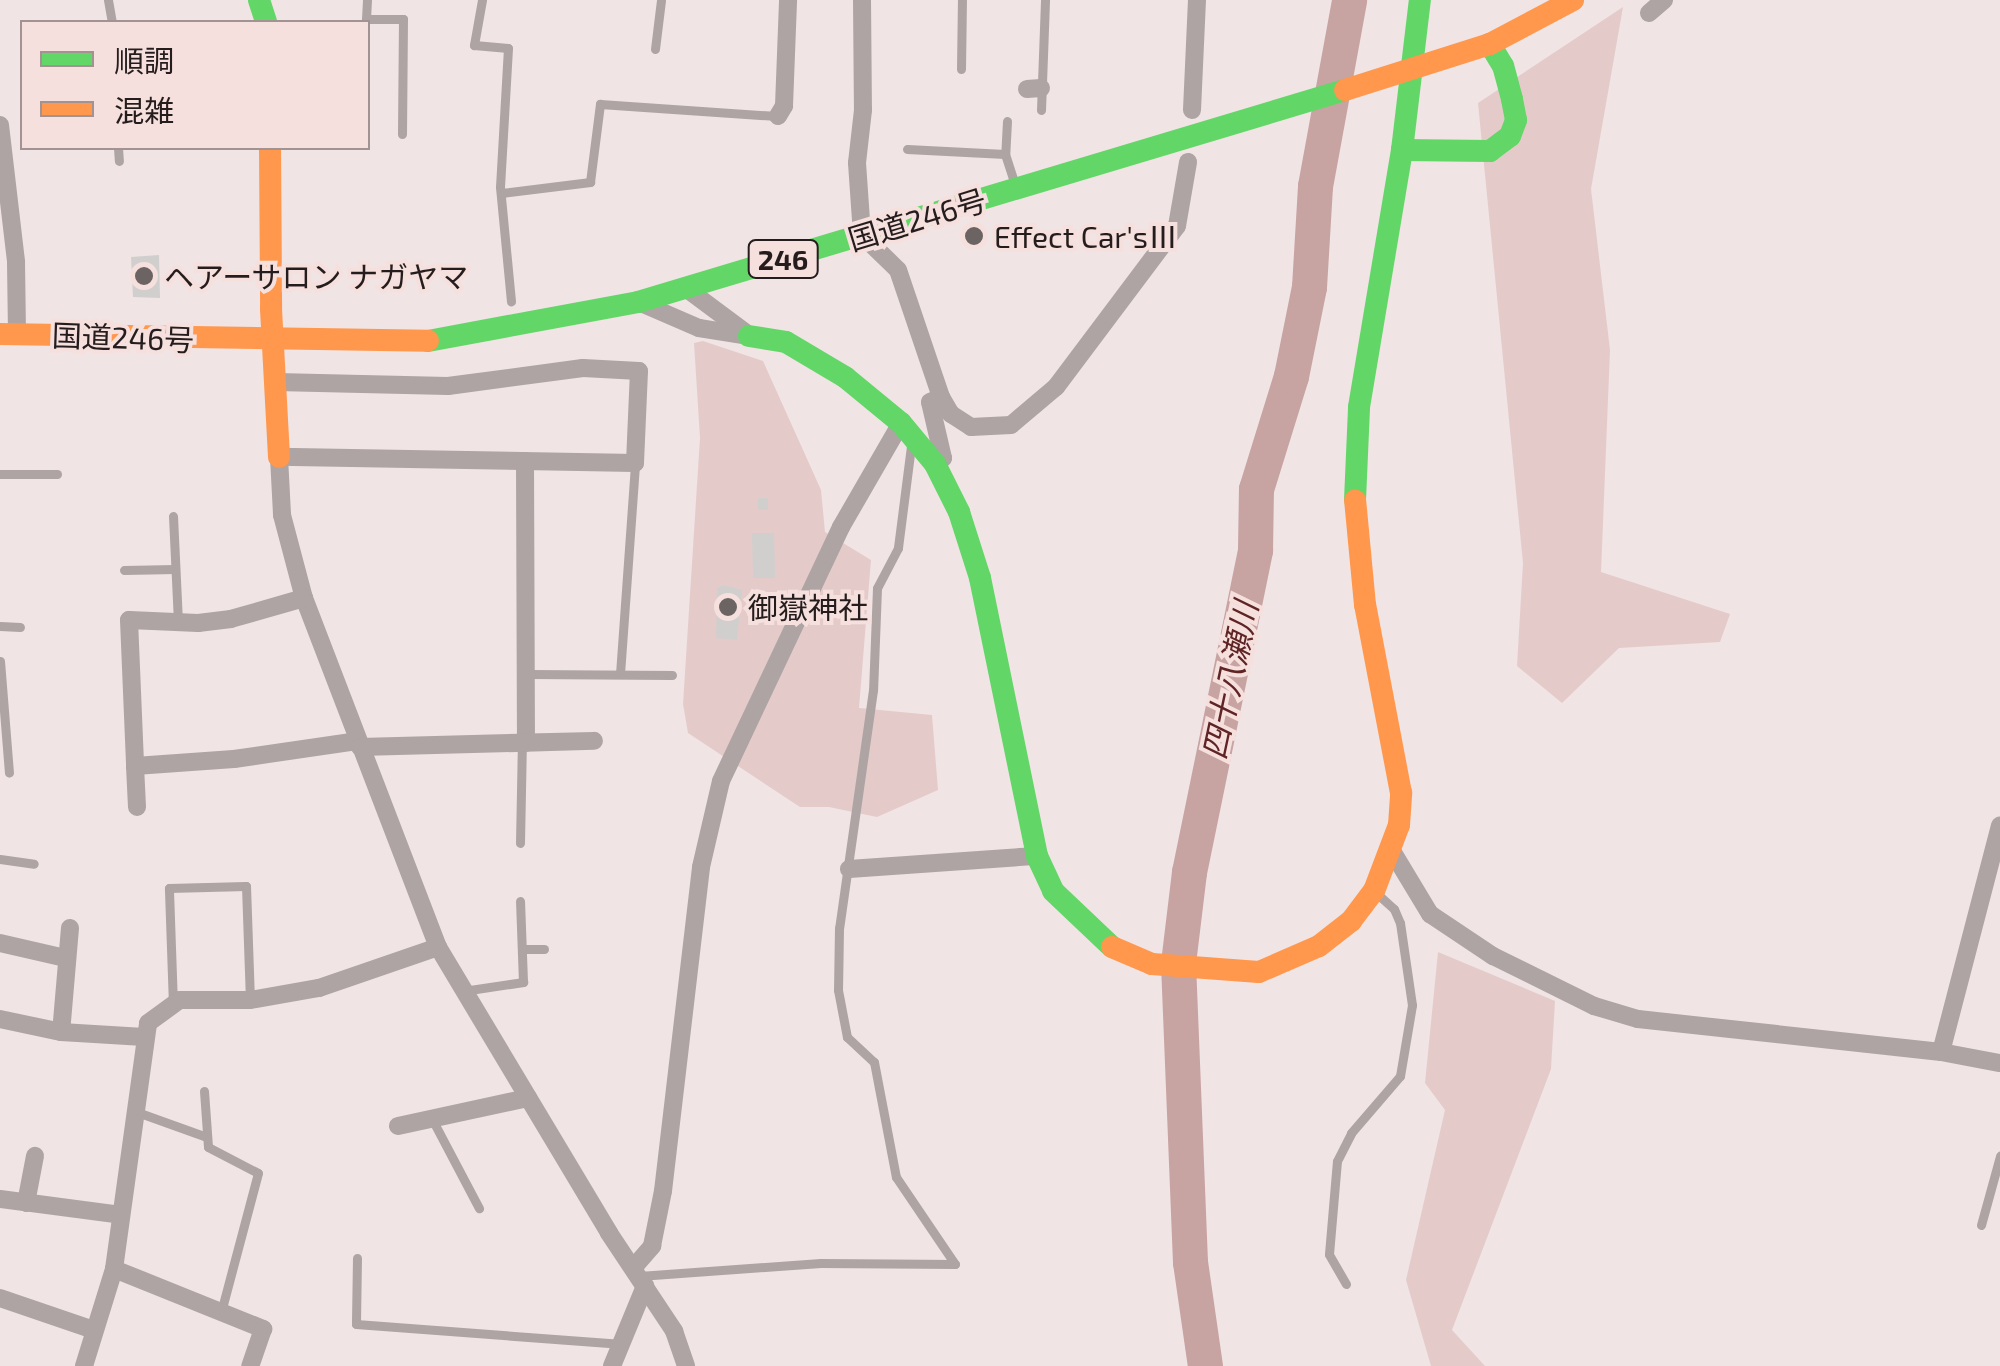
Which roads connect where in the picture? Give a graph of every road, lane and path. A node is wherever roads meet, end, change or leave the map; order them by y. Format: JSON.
{"nodes":[{"id":1,"x":366,"y":0,"type":"edge"},
{"id":2,"x":482,"y":0,"type":"edge"},
{"id":3,"x":660,"y":0,"type":"edge"},
{"id":4,"x":788,"y":0,"type":"edge"},
{"id":5,"x":862,"y":0,"type":"edge"},
{"id":6,"x":962,"y":0,"type":"edge"},
{"id":7,"x":1045,"y":0,"type":"edge"},
{"id":8,"x":1197,"y":0,"type":"edge"},
{"id":9,"x":1420,"y":0,"type":"edge"},
{"id":10,"x":1573,"y":0,"type":"edge"},
{"id":11,"x":1664,"y":0,"type":"edge"},
{"id":12,"x":1650,"y":14,"type":"dead end"},
{"id":13,"x":1490,"y":44,"type":"junction"},
{"id":14,"x":655,"y":50,"type":"dead end"},
{"id":15,"x":962,"y":69,"type":"dead end"},
{"id":16,"x":1041,"y":110,"type":"dead end"},
{"id":17,"x":1192,"y":110,"type":"dead end"},
{"id":18,"x":778,"y":116,"type":"joint"},
{"id":19,"x":1007,"y":121,"type":"dead end"},
{"id":20,"x":0,"y":125,"type":"edge"},
{"id":21,"x":402,"y":134,"type":"dead end"},
{"id":22,"x":907,"y":148,"type":"dead end"},
{"id":23,"x":118,"y":150,"type":"edge"},
{"id":24,"x":270,"y":150,"type":"edge"},
{"id":25,"x":1402,"y":150,"type":"junction"},
{"id":26,"x":1005,"y":154,"type":"junction"},
{"id":27,"x":119,"y":162,"type":"dead end"},
{"id":28,"x":1188,"y":162,"type":"dead end"},
{"id":29,"x":1016,"y":188,"type":"junction"},
{"id":30,"x":502,"y":192,"type":"junction"},
{"id":31,"x":862,"y":235,"type":"junction"},
{"id":32,"x":688,"y":289,"type":"junction"},
{"id":33,"x":510,"y":300,"type":"dead end"},
{"id":34,"x":638,"y":302,"type":"junction"},
{"id":35,"x":8,"y":334,"type":"edge"},
{"id":36,"x":749,"y":336,"type":"junction"},
{"id":37,"x":273,"y":341,"type":"junction"},
{"id":38,"x":276,"y":382,"type":"junction"},
{"id":39,"x":941,"y":397,"type":"junction"},
{"id":40,"x":907,"y":431,"type":"junction"},
{"id":41,"x":279,"y":456,"type":"junction"},
{"id":42,"x":525,"y":461,"type":"junction"},
{"id":43,"x":635,"y":463,"type":"junction"},
{"id":44,"x":935,"y":464,"type":"junction"},
{"id":45,"x":0,"y":474,"type":"edge"},
{"id":46,"x":57,"y":474,"type":"dead end"},
{"id":47,"x":172,"y":516,"type":"dead end"},
{"id":48,"x":175,"y":568,"type":"junction"},
{"id":49,"x":124,"y":570,"type":"dead end"},
{"id":50,"x":304,"y":598,"type":"junction"},
{"id":51,"x":108,"y":619,"type":"dead end"},
{"id":52,"x":129,"y":620,"type":"junction"},
{"id":53,"x":178,"y":622,"type":"junction"},
{"id":54,"x":0,"y":626,"type":"edge"},
{"id":55,"x":20,"y":627,"type":"dead end"},
{"id":56,"x":0,"y":660,"type":"edge"},
{"id":57,"x":528,"y":674,"type":"junction"},
{"id":58,"x":620,"y":674,"type":"junction"},
{"id":59,"x":672,"y":676,"type":"dead end"},
{"id":60,"x":594,"y":741,"type":"dead end"},
{"id":61,"x":524,"y":743,"type":"junction"},
{"id":62,"x":359,"y":744,"type":"junction"},
{"id":63,"x":135,"y":766,"type":"junction"},
{"id":64,"x":9,"y":773,"type":"dead end"},
{"id":65,"x":136,"y":807,"type":"dead end"},
{"id":66,"x":2000,"y":826,"type":"edge"},
{"id":67,"x":520,"y":843,"type":"dead end"},
{"id":68,"x":1392,"y":851,"type":"junction"},
{"id":69,"x":1038,"y":856,"type":"junction"},
{"id":70,"x":0,"y":859,"type":"edge"},
{"id":71,"x":34,"y":864,"type":"dead end"},
{"id":72,"x":849,"y":869,"type":"junction"},
{"id":73,"x":1374,"y":891,"type":"junction"},
{"id":74,"x":520,"y":901,"type":"dead end"},
{"id":75,"x":70,"y":928,"type":"dead end"},
{"id":76,"x":0,"y":944,"type":"edge"},
{"id":77,"x":438,"y":946,"type":"junction"},
{"id":78,"x":522,"y":950,"type":"junction"},
{"id":79,"x":544,"y":950,"type":"dead end"},
{"id":80,"x":64,"y":958,"type":"junction"},
{"id":81,"x":463,"y":991,"type":"junction"},
{"id":82,"x":250,"y":1000,"type":"junction"},
{"id":83,"x":173,"y":1005,"type":"junction"},
{"id":84,"x":0,"y":1019,"type":"edge"},
{"id":85,"x":61,"y":1032,"type":"junction"},
{"id":86,"x":144,"y":1038,"type":"junction"},
{"id":87,"x":1942,"y":1052,"type":"junction"},
{"id":88,"x":2000,"y":1063,"type":"edge"},
{"id":89,"x":204,"y":1090,"type":"dead end"},
{"id":90,"x":528,"y":1098,"type":"junction"},
{"id":91,"x":138,"y":1112,"type":"junction"},
{"id":92,"x":432,"y":1119,"type":"junction"},
{"id":93,"x":398,"y":1126,"type":"dead end"},
{"id":94,"x":207,"y":1137,"type":"junction"},
{"id":95,"x":35,"y":1156,"type":"dead end"},
{"id":96,"x":2000,"y":1156,"type":"edge"},
{"id":97,"x":0,"y":1199,"type":"edge"},
{"id":98,"x":26,"y":1203,"type":"junction"},
{"id":99,"x":480,"y":1208,"type":"dead end"},
{"id":100,"x":122,"y":1215,"type":"junction"},
{"id":101,"x":1982,"y":1225,"type":"dead end"},
{"id":102,"x":357,"y":1258,"type":"dead end"},
{"id":103,"x":114,"y":1268,"type":"junction"},
{"id":104,"x":639,"y":1277,"type":"junction"},
{"id":105,"x":1346,"y":1284,"type":"dead end"},
{"id":106,"x":0,"y":1298,"type":"edge"},
{"id":107,"x":221,"y":1312,"type":"junction"},
{"id":108,"x":94,"y":1330,"type":"junction"},
{"id":109,"x":622,"y":1344,"type":"junction"},
{"id":110,"x":84,"y":1366,"type":"edge"},
{"id":111,"x":250,"y":1366,"type":"edge"},
{"id":112,"x":612,"y":1366,"type":"edge"},
{"id":113,"x":686,"y":1366,"type":"edge"}],
"edges":[{"from":1,"to":21,"type":"lane"},
{"from":2,"to":30,"type":"lane"},
{"from":3,"to":14,"type":"lane"},
{"from":4,"to":18,"type":"street"},
{"from":5,"to":31,"type":"street"},
{"from":6,"to":15,"type":"lane"},
{"from":7,"to":16,"type":"lane"},
{"from":8,"to":17,"type":"street"},
{"from":9,"to":25,"type":"main road"},
{"from":10,"to":13,"type":"main road","name":"国道246号","number":"246"},
{"from":11,"to":12,"type":"street"},
{"from":13,"to":25,"type":"main road"},
{"from":13,"to":29,"type":"main road","name":"国道246号","number":"246"},
{"from":18,"to":30,"type":"lane"},
{"from":19,"to":26,"type":"lane"},
{"from":20,"to":35,"type":"street"},
{"from":22,"to":26,"type":"lane"},
{"from":23,"to":27,"type":"lane"},
{"from":24,"to":37,"type":"main road"},
{"from":25,"to":68,"type":"main road"},
{"from":26,"to":29,"type":"lane"},
{"from":28,"to":39,"type":"street"},
{"from":29,"to":31,"type":"main road","name":"国道246号","number":"246"},
{"from":30,"to":33,"type":"lane"},
{"from":31,"to":32,"type":"main road","name":"国道246号","number":"246"},
{"from":31,"to":39,"type":"street"},
{"from":32,"to":34,"type":"main road","name":"国道246号","number":"246"},
{"from":32,"to":36,"type":"street"},
{"from":34,"to":36,"type":"street"},
{"from":34,"to":37,"type":"main road","name":"国道246号","number":"246"},
{"from":35,"to":37,"type":"main road","name":"国道246号","number":"246"},
{"from":36,"to":40,"type":"main road"},
{"from":37,"to":38,"type":"main road"},
{"from":38,"to":41,"type":"main road"},
{"from":38,"to":43,"type":"street"},
{"from":39,"to":44,"type":"street"},
{"from":40,"to":44,"type":"main road"},
{"from":40,"to":72,"type":"lane"},
{"from":40,"to":104,"type":"street"},
{"from":41,"to":42,"type":"street"},
{"from":41,"to":50,"type":"street"},
{"from":42,"to":43,"type":"street"},
{"from":42,"to":57,"type":"street"},
{"from":43,"to":58,"type":"lane"},
{"from":44,"to":69,"type":"main road"},
{"from":45,"to":46,"type":"lane"},
{"from":47,"to":48,"type":"lane"},
{"from":48,"to":49,"type":"lane"},
{"from":48,"to":53,"type":"lane"},
{"from":50,"to":53,"type":"street"},
{"from":50,"to":62,"type":"street"},
{"from":51,"to":52,"type":"street"},
{"from":52,"to":53,"type":"street"},
{"from":52,"to":63,"type":"street"},
{"from":54,"to":55,"type":"lane"},
{"from":56,"to":64,"type":"lane"},
{"from":57,"to":58,"type":"lane"},
{"from":57,"to":61,"type":"street"},
{"from":58,"to":59,"type":"lane"},
{"from":60,"to":61,"type":"street"},
{"from":61,"to":62,"type":"street"},
{"from":61,"to":67,"type":"lane"},
{"from":62,"to":63,"type":"street"},
{"from":62,"to":77,"type":"street"},
{"from":63,"to":65,"type":"street"},
{"from":66,"to":87,"type":"street"},
{"from":68,"to":73,"type":"main road"},
{"from":68,"to":87,"type":"street"},
{"from":69,"to":72,"type":"street"},
{"from":69,"to":73,"type":"main road"},
{"from":70,"to":71,"type":"lane"},
{"from":72,"to":104,"type":"lane"},
{"from":73,"to":105,"type":"lane"},
{"from":74,"to":78,"type":"lane"},
{"from":75,"to":80,"type":"street"},
{"from":76,"to":80,"type":"street"},
{"from":77,"to":81,"type":"street"},
{"from":77,"to":82,"type":"street"},
{"from":78,"to":79,"type":"lane"},
{"from":78,"to":81,"type":"lane"},
{"from":80,"to":85,"type":"street"},
{"from":81,"to":90,"type":"street"},
{"from":82,"to":83,"type":"street"},
{"from":82,"to":83,"type":"lane"},
{"from":83,"to":86,"type":"street"},
{"from":84,"to":85,"type":"street"},
{"from":85,"to":86,"type":"street"},
{"from":86,"to":91,"type":"street"},
{"from":87,"to":88,"type":"street"},
{"from":89,"to":94,"type":"lane"},
{"from":90,"to":92,"type":"street"},
{"from":90,"to":104,"type":"street"},
{"from":91,"to":94,"type":"lane"},
{"from":91,"to":100,"type":"street"},
{"from":92,"to":93,"type":"street"},
{"from":92,"to":99,"type":"lane"},
{"from":94,"to":107,"type":"lane"},
{"from":95,"to":98,"type":"street"},
{"from":96,"to":101,"type":"lane"},
{"from":97,"to":98,"type":"street"},
{"from":98,"to":100,"type":"street"},
{"from":100,"to":103,"type":"street"},
{"from":102,"to":109,"type":"lane"},
{"from":103,"to":107,"type":"street"},
{"from":103,"to":108,"type":"street"},
{"from":104,"to":109,"type":"street"},
{"from":104,"to":113,"type":"street"},
{"from":106,"to":108,"type":"street"},
{"from":107,"to":111,"type":"street"},
{"from":108,"to":110,"type":"street"},
{"from":109,"to":112,"type":"street"}]}
